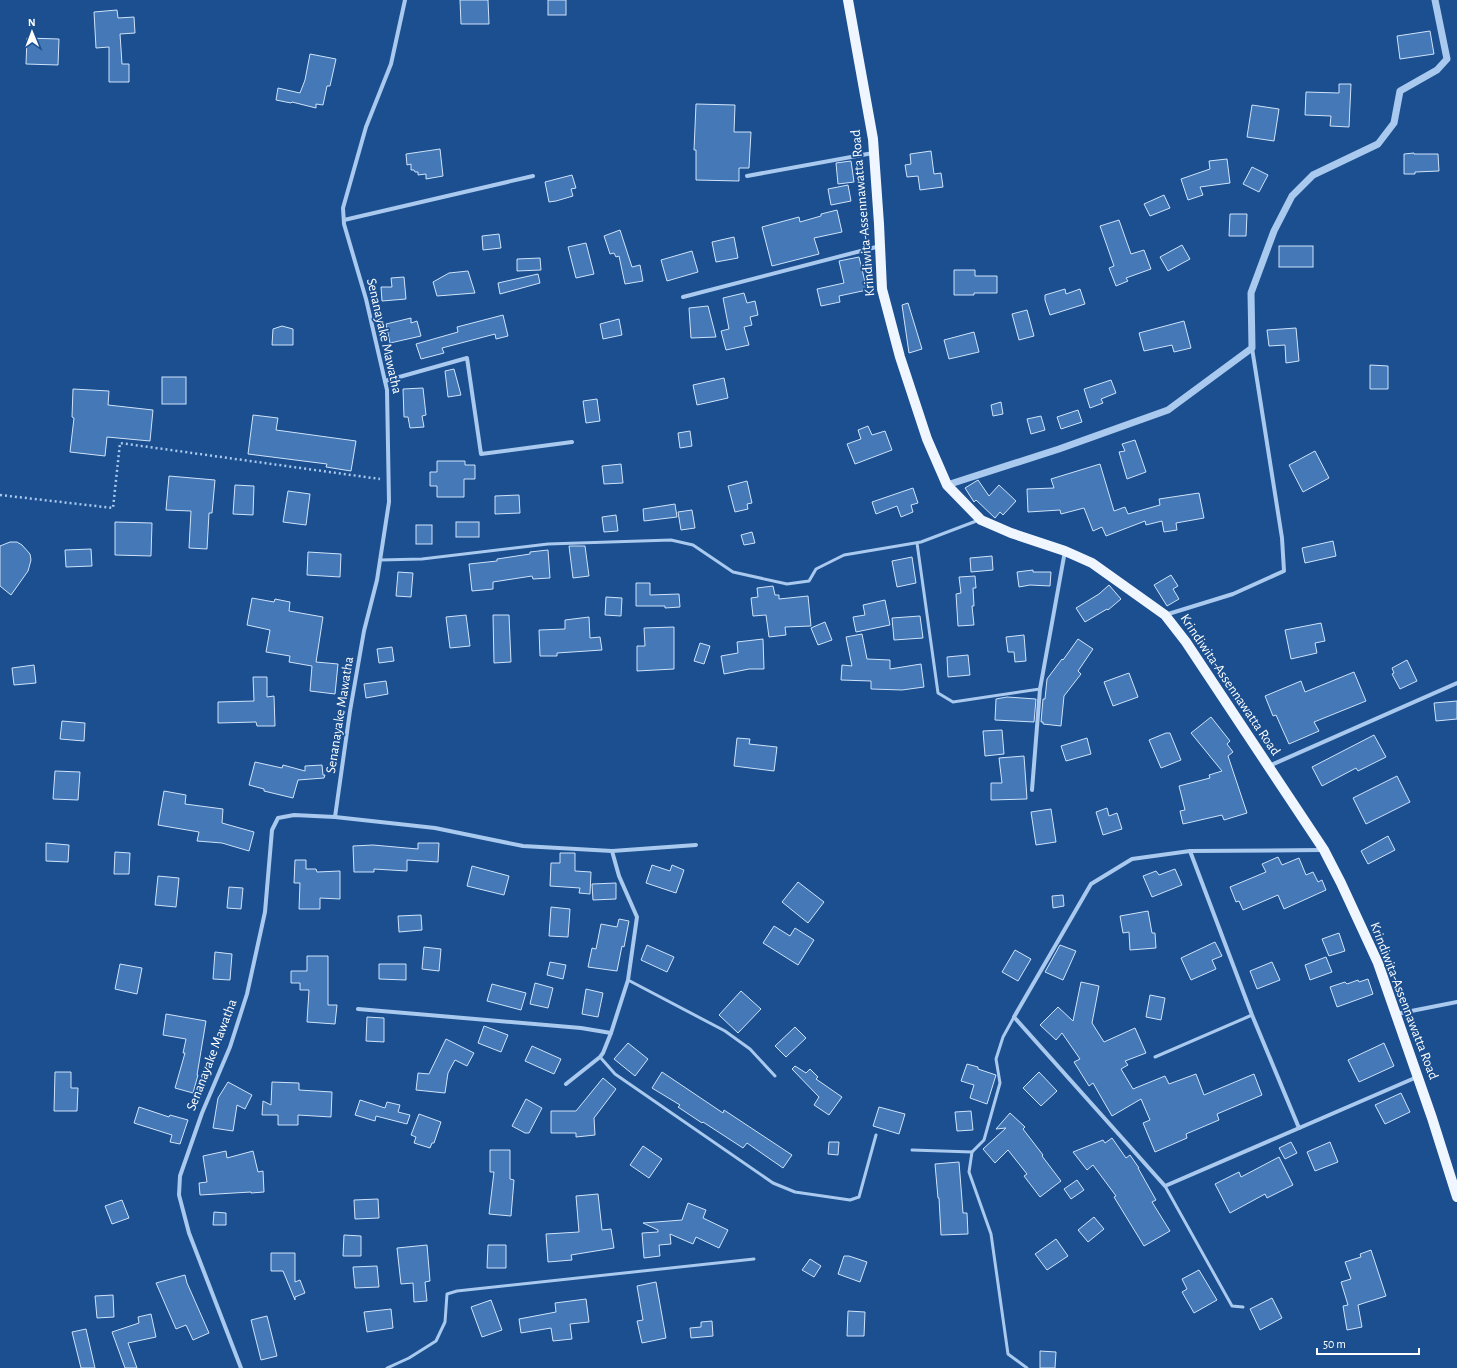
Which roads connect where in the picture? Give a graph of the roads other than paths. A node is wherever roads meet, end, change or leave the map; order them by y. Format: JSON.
{"nodes":[{"id":1,"x":405,"y":0,"type":"edge"},
{"id":2,"x":848,"y":0,"type":"edge"},
{"id":3,"x":1435,"y":0,"type":"edge"},
{"id":4,"x":874,"y":153,"type":"junction"},
{"id":5,"x":533,"y":176,"type":"dead end"},
{"id":6,"x":747,"y":176,"type":"dead end"},
{"id":7,"x":344,"y":220,"type":"junction"},
{"id":8,"x":880,"y":246,"type":"junction"},
{"id":9,"x":683,"y":297,"type":"dead end"},
{"id":10,"x":1252,"y":348,"type":"junction"},
{"id":11,"x":385,"y":381,"type":"junction"},
{"id":12,"x":572,"y":442,"type":"dead end"},
{"id":13,"x":946,"y":485,"type":"junction"},
{"id":14,"x":981,"y":520,"type":"junction"},
{"id":15,"x":917,"y":543,"type":"junction"},
{"id":16,"x":1065,"y":551,"type":"junction"},
{"id":17,"x":380,"y":560,"type":"junction"},
{"id":18,"x":1165,"y":615,"type":"junction"},
{"id":19,"x":1457,"y":683,"type":"edge"},
{"id":20,"x":1040,"y":689,"type":"junction"},
{"id":21,"x":1269,"y":766,"type":"junction"},
{"id":22,"x":1032,"y":790,"type":"dead end"},
{"id":23,"x":335,"y":817,"type":"junction"},
{"id":24,"x":696,"y":844,"type":"dead end"},
{"id":25,"x":1324,"y":850,"type":"junction"},
{"id":26,"x":612,"y":851,"type":"junction"},
{"id":27,"x":1190,"y":851,"type":"junction"},
{"id":28,"x":628,"y":980,"type":"junction"},
{"id":29,"x":1457,"y":1002,"type":"edge"},
{"id":30,"x":358,"y":1009,"type":"dead end"},
{"id":31,"x":1395,"y":1014,"type":"junction"},
{"id":32,"x":1252,"y":1015,"type":"junction"},
{"id":33,"x":1014,"y":1017,"type":"junction"},
{"id":34,"x":611,"y":1033,"type":"junction"},
{"id":35,"x":600,"y":1057,"type":"junction"},
{"id":36,"x":1155,"y":1057,"type":"dead end"},
{"id":37,"x":775,"y":1076,"type":"dead end"},
{"id":38,"x":1417,"y":1077,"type":"junction"},
{"id":39,"x":566,"y":1084,"type":"dead end"},
{"id":40,"x":1299,"y":1128,"type":"junction"},
{"id":41,"x":876,"y":1135,"type":"dead end"},
{"id":42,"x":912,"y":1150,"type":"dead end"},
{"id":43,"x":972,"y":1152,"type":"junction"},
{"id":44,"x":1165,"y":1186,"type":"junction"},
{"id":45,"x":1457,"y":1197,"type":"edge"},
{"id":46,"x":754,"y":1258,"type":"dead end"},
{"id":47,"x":1243,"y":1307,"type":"dead end"},
{"id":48,"x":242,"y":1368,"type":"edge"},
{"id":49,"x":387,"y":1368,"type":"edge"},
{"id":50,"x":1027,"y":1368,"type":"edge"}],
"edges":[{"from":1,"to":7,"type":"street","name":"Senanayake Mawatha"},
{"from":2,"to":4,"type":"main road","name":"Krindiwita-Assennawatta Road"},
{"from":3,"to":10,"type":"street"},
{"from":4,"to":6,"type":"street"},
{"from":4,"to":8,"type":"main road","name":"Krindiwita-Assennawatta Road"},
{"from":5,"to":7,"type":"street"},
{"from":7,"to":11,"type":"street","name":"Senanayake Mawatha"},
{"from":8,"to":9,"type":"street"},
{"from":8,"to":13,"type":"main road","name":"Krindiwita-Assennawatta Road"},
{"from":10,"to":13,"type":"street"},
{"from":10,"to":18,"type":"street"},
{"from":11,"to":12,"type":"street"},
{"from":11,"to":17,"type":"street","name":"Senanayake Mawatha"},
{"from":13,"to":14,"type":"main road","name":"Krindiwita-Assennawatta Road"},
{"from":14,"to":15,"type":"lane"},
{"from":14,"to":16,"type":"main road","name":"Krindiwita-Assennawatta Road"},
{"from":15,"to":17,"type":"lane"},
{"from":15,"to":20,"type":"lane"},
{"from":16,"to":18,"type":"main road","name":"Krindiwita-Assennawatta Road"},
{"from":16,"to":20,"type":"street"},
{"from":17,"to":23,"type":"street","name":"Senanayake Mawatha"},
{"from":18,"to":21,"type":"main road","name":"Krindiwita-Assennawatta Road"},
{"from":19,"to":21,"type":"street"},
{"from":20,"to":22,"type":"street"},
{"from":21,"to":25,"type":"main road","name":"Krindiwita-Assennawatta Road"},
{"from":23,"to":26,"type":"street"},
{"from":23,"to":48,"type":"street","name":"Senanayake Mawatha"},
{"from":24,"to":26,"type":"street"},
{"from":25,"to":27,"type":"street"},
{"from":25,"to":31,"type":"main road","name":"Krindiwita-Assennawatta Road"},
{"from":26,"to":28,"type":"street"},
{"from":27,"to":32,"type":"street"},
{"from":27,"to":33,"type":"street"},
{"from":28,"to":34,"type":"street"},
{"from":28,"to":37,"type":"lane"},
{"from":29,"to":31,"type":"street"},
{"from":30,"to":34,"type":"street"},
{"from":31,"to":38,"type":"main road","name":"Krindiwita-Assennawatta Road"},
{"from":32,"to":36,"type":"lane"},
{"from":32,"to":40,"type":"street"},
{"from":33,"to":43,"type":"lane"},
{"from":33,"to":44,"type":"street"},
{"from":34,"to":35,"type":"street"},
{"from":35,"to":39,"type":"street"},
{"from":35,"to":41,"type":"lane"},
{"from":38,"to":40,"type":"street"},
{"from":38,"to":45,"type":"main road","name":"Krindiwita-Assennawatta Road"},
{"from":40,"to":44,"type":"street"},
{"from":42,"to":43,"type":"lane"},
{"from":43,"to":50,"type":"lane"},
{"from":44,"to":47,"type":"lane"},
{"from":46,"to":49,"type":"lane"}]}
